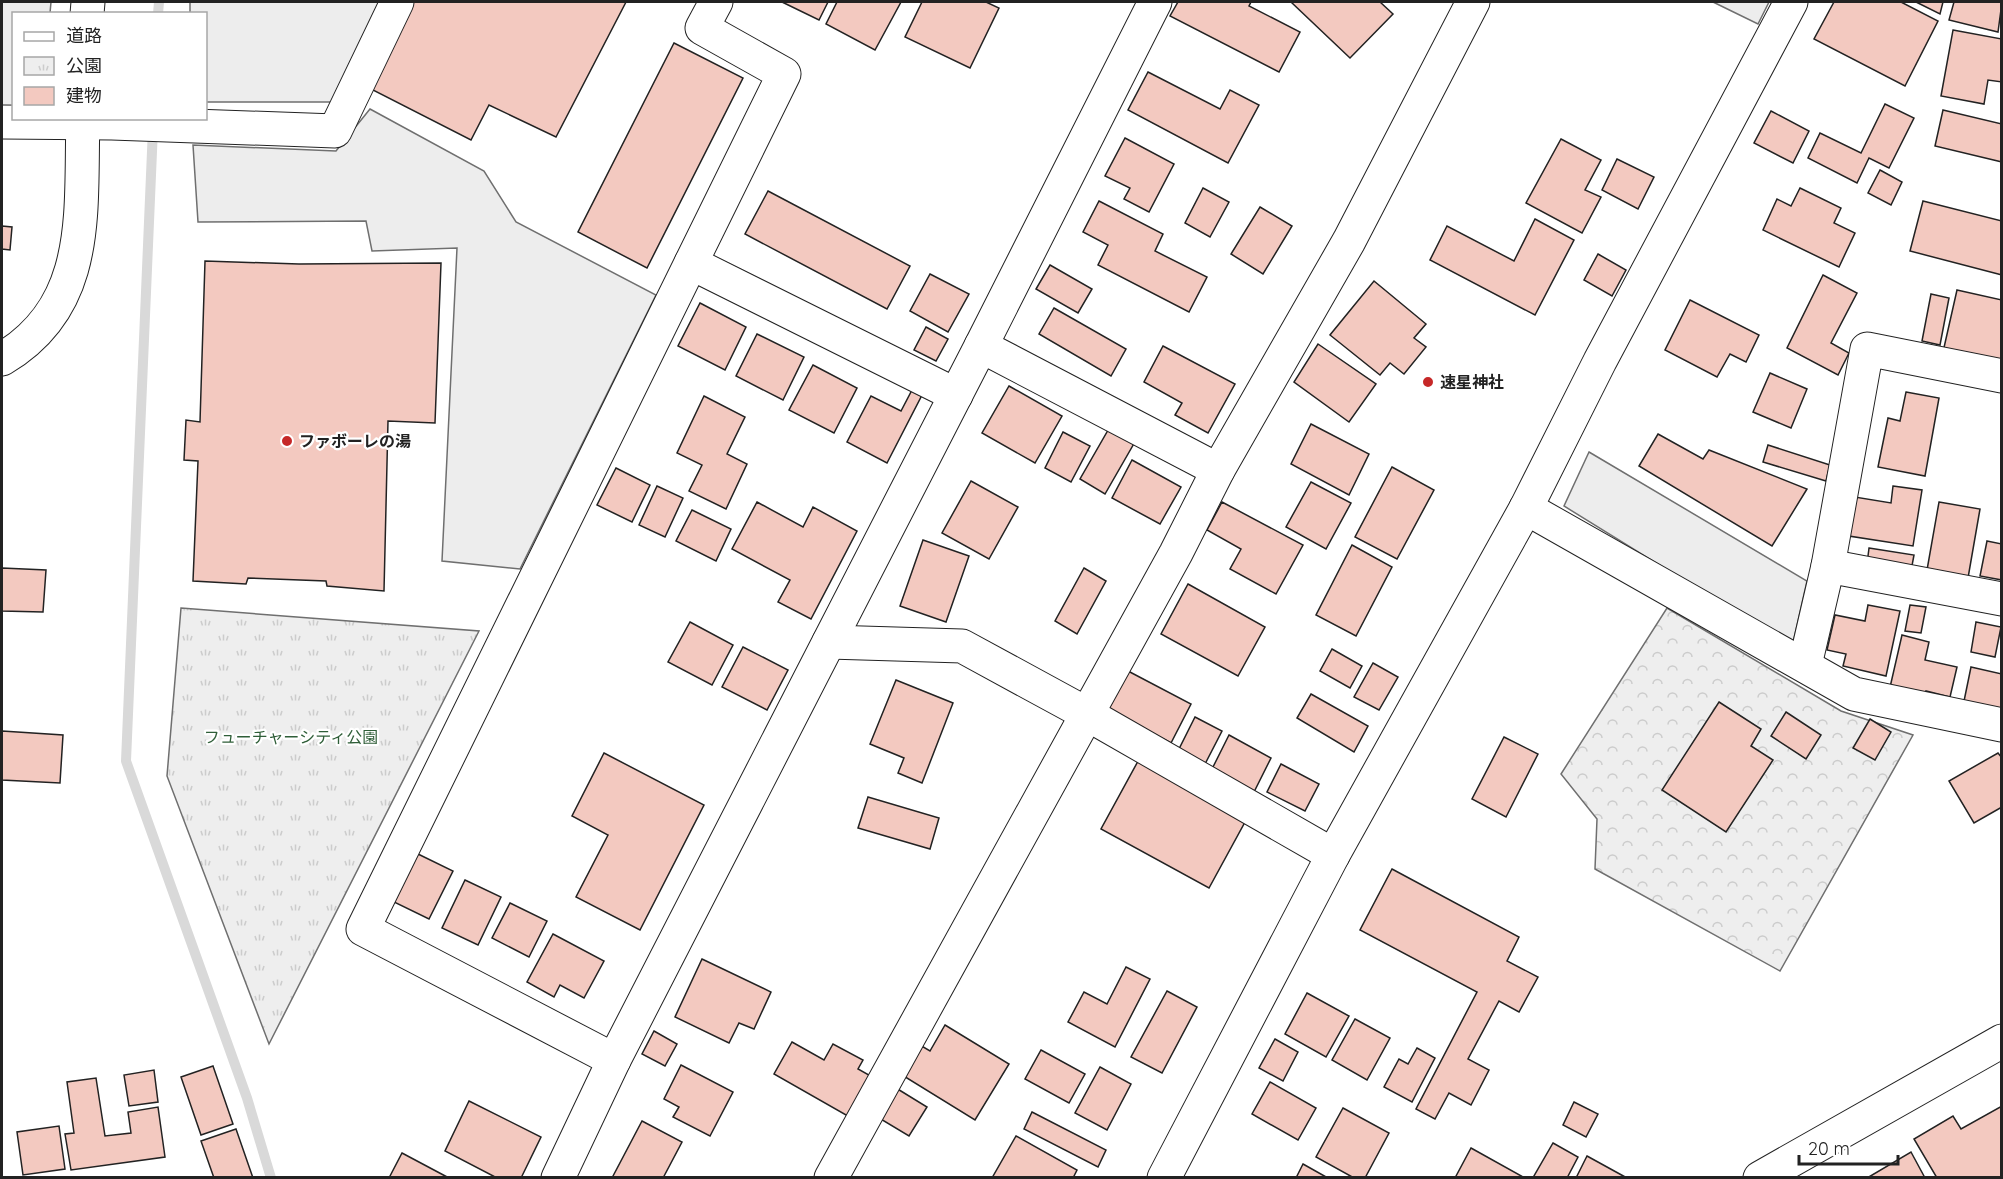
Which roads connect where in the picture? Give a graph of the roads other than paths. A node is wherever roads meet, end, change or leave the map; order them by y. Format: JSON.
{"nodes":[{"id":1,"x":397,"y":2,"type":"edge"},
{"id":2,"x":716,"y":2,"type":"edge"},
{"id":3,"x":1155,"y":2,"type":"edge"},
{"id":4,"x":1473,"y":2,"type":"edge"},
{"id":5,"x":1791,"y":2,"type":"edge"},
{"id":6,"x":83,"y":121,"type":"edge"},
{"id":7,"x":2,"y":122,"type":"edge"},
{"id":8,"x":691,"y":263,"type":"junction"},
{"id":9,"x":981,"y":346,"type":"junction"},
{"id":10,"x":2,"y":359,"type":"edge"},
{"id":11,"x":2001,"y":376,"type":"edge"},
{"id":12,"x":956,"y":395,"type":"junction"},
{"id":13,"x":1218,"y":470,"type":"junction"},
{"id":14,"x":1526,"y":507,"type":"junction"},
{"id":15,"x":1828,"y":566,"type":"junction"},
{"id":16,"x":2001,"y":599,"type":"edge"},
{"id":17,"x":829,"y":642,"type":"junction"},
{"id":18,"x":1805,"y":665,"type":"junction"},
{"id":19,"x":1087,"y":714,"type":"junction"},
{"id":20,"x":2001,"y":725,"type":"edge"},
{"id":21,"x":1332,"y":855,"type":"junction"},
{"id":22,"x":2001,"y":1041,"type":"edge"},
{"id":23,"x":614,"y":1060,"type":"junction"},
{"id":24,"x":558,"y":1178,"type":"edge"},
{"id":25,"x":831,"y":1178,"type":"edge"},
{"id":26,"x":1164,"y":1178,"type":"edge"},
{"id":27,"x":1760,"y":1178,"type":"edge"}],
"edges":[{"from":1,"to":6,"type":"street"},
{"from":2,"to":8,"type":"street"},
{"from":3,"to":9,"type":"street"},
{"from":4,"to":13,"type":"street"},
{"from":5,"to":14,"type":"street"},
{"from":6,"to":7,"type":"street"},
{"from":6,"to":10,"type":"street"},
{"from":8,"to":12,"type":"street"},
{"from":8,"to":23,"type":"street"},
{"from":9,"to":12,"type":"street"},
{"from":9,"to":13,"type":"street"},
{"from":11,"to":15,"type":"street"},
{"from":12,"to":17,"type":"street"},
{"from":13,"to":19,"type":"street"},
{"from":14,"to":18,"type":"street"},
{"from":14,"to":21,"type":"street"},
{"from":15,"to":16,"type":"street"},
{"from":15,"to":18,"type":"street"},
{"from":17,"to":19,"type":"street"},
{"from":17,"to":23,"type":"street"},
{"from":18,"to":20,"type":"street"},
{"from":19,"to":21,"type":"street"},
{"from":19,"to":25,"type":"street"},
{"from":21,"to":26,"type":"street"},
{"from":22,"to":27,"type":"street"},
{"from":23,"to":24,"type":"street"}]}
